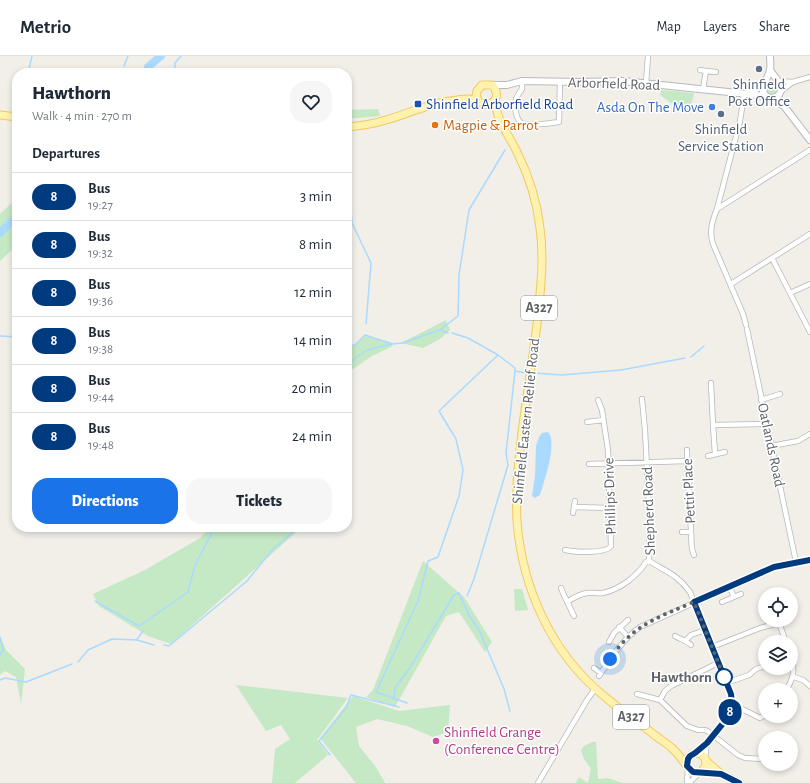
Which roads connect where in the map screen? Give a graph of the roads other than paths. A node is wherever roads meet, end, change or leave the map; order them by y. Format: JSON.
{"nodes":[{"id":1,"x":648,"y":56,"type":"edge"},
{"id":2,"x":770,"y":56,"type":"edge"},
{"id":3,"x":770,"y":69,"type":"junction"},
{"id":4,"x":700,"y":70,"type":"dead end"},
{"id":5,"x":706,"y":71,"type":"junction"},
{"id":6,"x":716,"y":72,"type":"dead end"},
{"id":7,"x":810,"y":77,"type":"edge"},
{"id":8,"x":777,"y":80,"type":"junction"},
{"id":9,"x":522,"y":82,"type":"junction"},
{"id":10,"x":560,"y":82,"type":"junction"},
{"id":11,"x":793,"y":82,"type":"junction"},
{"id":12,"x":646,"y":83,"type":"junction"},
{"id":13,"x":764,"y":84,"type":"junction"},
{"id":14,"x":492,"y":85,"type":"junction"},
{"id":15,"x":507,"y":85,"type":"junction"},
{"id":16,"x":703,"y":89,"type":"junction"},
{"id":17,"x":477,"y":91,"type":"junction"},
{"id":18,"x":781,"y":92,"type":"junction"},
{"id":19,"x":744,"y":94,"type":"junction"},
{"id":20,"x":496,"y":97,"type":"junction"},
{"id":21,"x":769,"y":98,"type":"junction"},
{"id":22,"x":459,"y":99,"type":"junction"},
{"id":23,"x":483,"y":103,"type":"junction"},
{"id":24,"x":784,"y":106,"type":"junction"},
{"id":25,"x":497,"y":113,"type":"junction"},
{"id":26,"x":0,"y":114,"type":"edge"},
{"id":27,"x":12,"y":116,"type":"edge"},
{"id":28,"x":352,"y":126,"type":"edge"},
{"id":29,"x":810,"y":140,"type":"edge"},
{"id":30,"x":810,"y":150,"type":"edge"},
{"id":31,"x":717,"y":209,"type":"junction"},
{"id":32,"x":810,"y":234,"type":"edge"},
{"id":33,"x":772,"y":258,"type":"junction"},
{"id":34,"x":731,"y":284,"type":"junction"},
{"id":35,"x":810,"y":284,"type":"edge"},
{"id":36,"x":790,"y":293,"type":"junction"},
{"id":37,"x":810,"y":332,"type":"edge"},
{"id":38,"x":711,"y":383,"type":"dead end"},
{"id":39,"x":780,"y":394,"type":"dead end"},
{"id":40,"x":642,"y":399,"type":"dead end"},
{"id":41,"x":598,"y":400,"type":"dead end"},
{"id":42,"x":761,"y":400,"type":"junction"},
{"id":43,"x":603,"y":420,"type":"junction"},
{"id":44,"x":587,"y":422,"type":"dead end"},
{"id":45,"x":767,"y":424,"type":"junction"},
{"id":46,"x":713,"y":425,"type":"junction"},
{"id":47,"x":810,"y":434,"type":"edge"},
{"id":48,"x":771,"y":446,"type":"junction"},
{"id":49,"x":687,"y":450,"type":"dead end"},
{"id":50,"x":725,"y":452,"type":"dead end"},
{"id":51,"x":715,"y":454,"type":"junction"},
{"id":52,"x":708,"y":456,"type":"dead end"},
{"id":53,"x":687,"y":461,"type":"junction"},
{"id":54,"x":647,"y":462,"type":"junction"},
{"id":55,"x":609,"y":463,"type":"junction"},
{"id":56,"x":589,"y":464,"type":"dead end"},
{"id":57,"x":575,"y":501,"type":"dead end"},
{"id":58,"x":575,"y":507,"type":"junction"},
{"id":59,"x":610,"y":508,"type":"junction"},
{"id":60,"x":573,"y":514,"type":"dead end"},
{"id":61,"x":682,"y":532,"type":"dead end"},
{"id":62,"x":691,"y":532,"type":"junction"},
{"id":63,"x":564,"y":550,"type":"dead end"},
{"id":64,"x":694,"y":555,"type":"dead end"},
{"id":65,"x":810,"y":560,"type":"edge"},
{"id":66,"x":649,"y":561,"type":"junction"},
{"id":67,"x":796,"y":562,"type":"junction"},
{"id":68,"x":729,"y":586,"type":"junction"},
{"id":69,"x":562,"y":588,"type":"dead end"},
{"id":70,"x":741,"y":594,"type":"dead end"},
{"id":71,"x":734,"y":597,"type":"junction"},
{"id":72,"x":567,"y":602,"type":"junction"},
{"id":73,"x":694,"y":602,"type":"junction"},
{"id":74,"x":722,"y":602,"type":"dead end"},
{"id":75,"x":574,"y":616,"type":"dead end"},
{"id":76,"x":628,"y":620,"type":"dead end"},
{"id":77,"x":619,"y":627,"type":"junction"},
{"id":78,"x":763,"y":627,"type":"edge"},
{"id":79,"x":705,"y":630,"type":"junction"},
{"id":80,"x":628,"y":636,"type":"junction"},
{"id":81,"x":675,"y":636,"type":"dead end"},
{"id":82,"x":686,"y":640,"type":"junction"},
{"id":83,"x":609,"y":642,"type":"dead end"},
{"id":84,"x":691,"y":645,"type":"dead end"},
{"id":85,"x":712,"y":647,"type":"junction"},
{"id":86,"x":718,"y":663,"type":"junction"},
{"id":87,"x":594,"y":668,"type":"dead end"},
{"id":88,"x":758,"y":669,"type":"edge"},
{"id":89,"x":794,"y":677,"type":"joint"},
{"id":90,"x":726,"y":683,"type":"junction"},
{"id":91,"x":790,"y":683,"type":"edge"},
{"id":92,"x":810,"y":686,"type":"edge"},
{"id":93,"x":595,"y":689,"type":"junction"},
{"id":94,"x":637,"y":694,"type":"dead end"},
{"id":95,"x":660,"y":700,"type":"junction"},
{"id":96,"x":732,"y":707,"type":"junction"},
{"id":97,"x":758,"y":717,"type":"edge"},
{"id":98,"x":713,"y":736,"type":"junction"},
{"id":99,"x":707,"y":743,"type":"junction"},
{"id":100,"x":674,"y":750,"type":"junction"},
{"id":101,"x":694,"y":754,"type":"junction"},
{"id":102,"x":706,"y":759,"type":"junction"},
{"id":103,"x":758,"y":759,"type":"edge"},
{"id":104,"x":688,"y":768,"type":"junction"},
{"id":105,"x":700,"y":772,"type":"junction"},
{"id":106,"x":721,"y":774,"type":"junction"},
{"id":107,"x":538,"y":783,"type":"edge"},
{"id":108,"x":688,"y":783,"type":"edge"},
{"id":109,"x":739,"y":783,"type":"edge"}],
"edges":[{"from":1,"to":12,"type":"street"},
{"from":2,"to":3,"type":"main road"},
{"from":3,"to":8,"type":"main road"},
{"from":3,"to":13,"type":"main road"},
{"from":4,"to":5,"type":"street"},
{"from":5,"to":6,"type":"street"},
{"from":5,"to":16,"type":"street"},
{"from":7,"to":11,"type":"street"},
{"from":8,"to":11,"type":"street"},
{"from":8,"to":13,"type":"main road"},
{"from":8,"to":18,"type":"main road"},
{"from":9,"to":10,"type":"main road","name":"Arborfield Road"},
{"from":9,"to":10,"type":"street"},
{"from":9,"to":15,"type":"main road","name":"Arborfield Road"},
{"from":10,"to":12,"type":"main road","name":"Arborfield Road"},
{"from":11,"to":18,"type":"street"},
{"from":12,"to":16,"type":"main road","name":"Arborfield Road"},
{"from":13,"to":19,"type":"main road"},
{"from":13,"to":21,"type":"main road"},
{"from":14,"to":15,"type":"main road","name":"Arborfield Road"},
{"from":14,"to":17,"type":"main road"},
{"from":14,"to":20,"type":"main road","number":"A327"},
{"from":15,"to":20,"type":"main road"},
{"from":16,"to":19,"type":"main road","name":"Arborfield Road"},
{"from":17,"to":22,"type":"main road"},
{"from":17,"to":23,"type":"main road"},
{"from":18,"to":21,"type":"main road"},
{"from":18,"to":24,"type":"main road"},
{"from":19,"to":21,"type":"main road","name":"Arborfield Road"},
{"from":19,"to":31,"type":"street","name":"Oatlands Road"},
{"from":20,"to":23,"type":"main road"},
{"from":20,"to":25,"type":"main road","name":"Shinfield Eastern Relief Road","number":"A327"},
{"from":21,"to":24,"type":"main road"},
{"from":22,"to":23,"type":"main road"},
{"from":22,"to":28,"type":"main road"},
{"from":23,"to":25,"type":"main road","name":"Shinfield Eastern Relief Road","number":"A327"},
{"from":24,"to":29,"type":"main road"},
{"from":25,"to":93,"type":"main road","name":"Shinfield Eastern Relief Road","number":"A327"},
{"from":26,"to":27,"type":"main road"},
{"from":30,"to":31,"type":"street"},
{"from":31,"to":34,"type":"street","name":"Oatlands Road"},
{"from":32,"to":33,"type":"street"},
{"from":33,"to":34,"type":"street"},
{"from":33,"to":36,"type":"street"},
{"from":34,"to":42,"type":"street","name":"Oatlands Road"},
{"from":35,"to":36,"type":"street"},
{"from":36,"to":37,"type":"street"},
{"from":38,"to":46,"type":"street"},
{"from":39,"to":42,"type":"street"},
{"from":40,"to":54,"type":"street","name":"Shepherd Road"},
{"from":41,"to":43,"type":"street","name":"Phillips Drive"},
{"from":42,"to":45,"type":"street","name":"Oatlands Road"},
{"from":43,"to":44,"type":"street"},
{"from":43,"to":55,"type":"street","name":"Phillips Drive"},
{"from":45,"to":46,"type":"street"},
{"from":45,"to":48,"type":"street","name":"Oatlands Road"},
{"from":46,"to":51,"type":"street"},
{"from":47,"to":48,"type":"street"},
{"from":48,"to":67,"type":"street","name":"Oatlands Road"},
{"from":49,"to":53,"type":"street","name":"Pettit Place"},
{"from":50,"to":51,"type":"street"},
{"from":51,"to":52,"type":"street"},
{"from":53,"to":54,"type":"street"},
{"from":53,"to":62,"type":"street","name":"Pettit Place"},
{"from":54,"to":55,"type":"street"},
{"from":54,"to":66,"type":"street","name":"Shepherd Road"},
{"from":55,"to":56,"type":"street"},
{"from":55,"to":59,"type":"street","name":"Phillips Drive"},
{"from":57,"to":58,"type":"street"},
{"from":58,"to":59,"type":"street"},
{"from":58,"to":60,"type":"street"},
{"from":59,"to":63,"type":"street","name":"Phillips Drive"},
{"from":61,"to":62,"type":"street","name":"Pettit Place"},
{"from":62,"to":64,"type":"street","name":"Pettit Place"},
{"from":65,"to":67,"type":"street"},
{"from":66,"to":72,"type":"street"},
{"from":66,"to":73,"type":"street","name":"Shepherd Road"},
{"from":67,"to":68,"type":"street"},
{"from":68,"to":71,"type":"street"},
{"from":68,"to":73,"type":"street"},
{"from":69,"to":72,"type":"street"},
{"from":70,"to":71,"type":"street"},
{"from":71,"to":74,"type":"street"},
{"from":72,"to":75,"type":"street"},
{"from":73,"to":79,"type":"street"},
{"from":73,"to":80,"type":"street"},
{"from":76,"to":77,"type":"street"},
{"from":77,"to":80,"type":"street"},
{"from":77,"to":83,"type":"street"},
{"from":78,"to":85,"type":"street"},
{"from":79,"to":82,"type":"street"},
{"from":79,"to":85,"type":"street"},
{"from":80,"to":87,"type":"street"},
{"from":81,"to":82,"type":"street"},
{"from":82,"to":84,"type":"street"},
{"from":85,"to":86,"type":"street"},
{"from":86,"to":90,"type":"street"},
{"from":86,"to":95,"type":"street"},
{"from":88,"to":90,"type":"street"},
{"from":89,"to":91,"type":"street"},
{"from":89,"to":92,"type":"street"},
{"from":90,"to":96,"type":"street"},
{"from":93,"to":100,"type":"main road","name":"Shinfield Eastern Relief Road","number":"A327"},
{"from":93,"to":107,"type":"street"},
{"from":94,"to":95,"type":"street"},
{"from":95,"to":98,"type":"street"},
{"from":96,"to":97,"type":"street"},
{"from":96,"to":98,"type":"street"},
{"from":98,"to":99,"type":"street"},
{"from":98,"to":103,"type":"street"},
{"from":99,"to":101,"type":"street"},
{"from":99,"to":102,"type":"street"},
{"from":100,"to":101,"type":"main road","name":"Shinfield Eastern Relief Road","number":"A327"},
{"from":100,"to":104,"type":"main road","name":"Shinfield Eastern Relief Road","number":"A327"},
{"from":101,"to":102,"type":"main road"},
{"from":101,"to":104,"type":"main road"},
{"from":102,"to":105,"type":"main road"},
{"from":102,"to":106,"type":"main road"},
{"from":104,"to":105,"type":"main road"},
{"from":104,"to":108,"type":"street"},
{"from":105,"to":106,"type":"main road"},
{"from":105,"to":108,"type":"street"},
{"from":106,"to":109,"type":"main road"}]}
